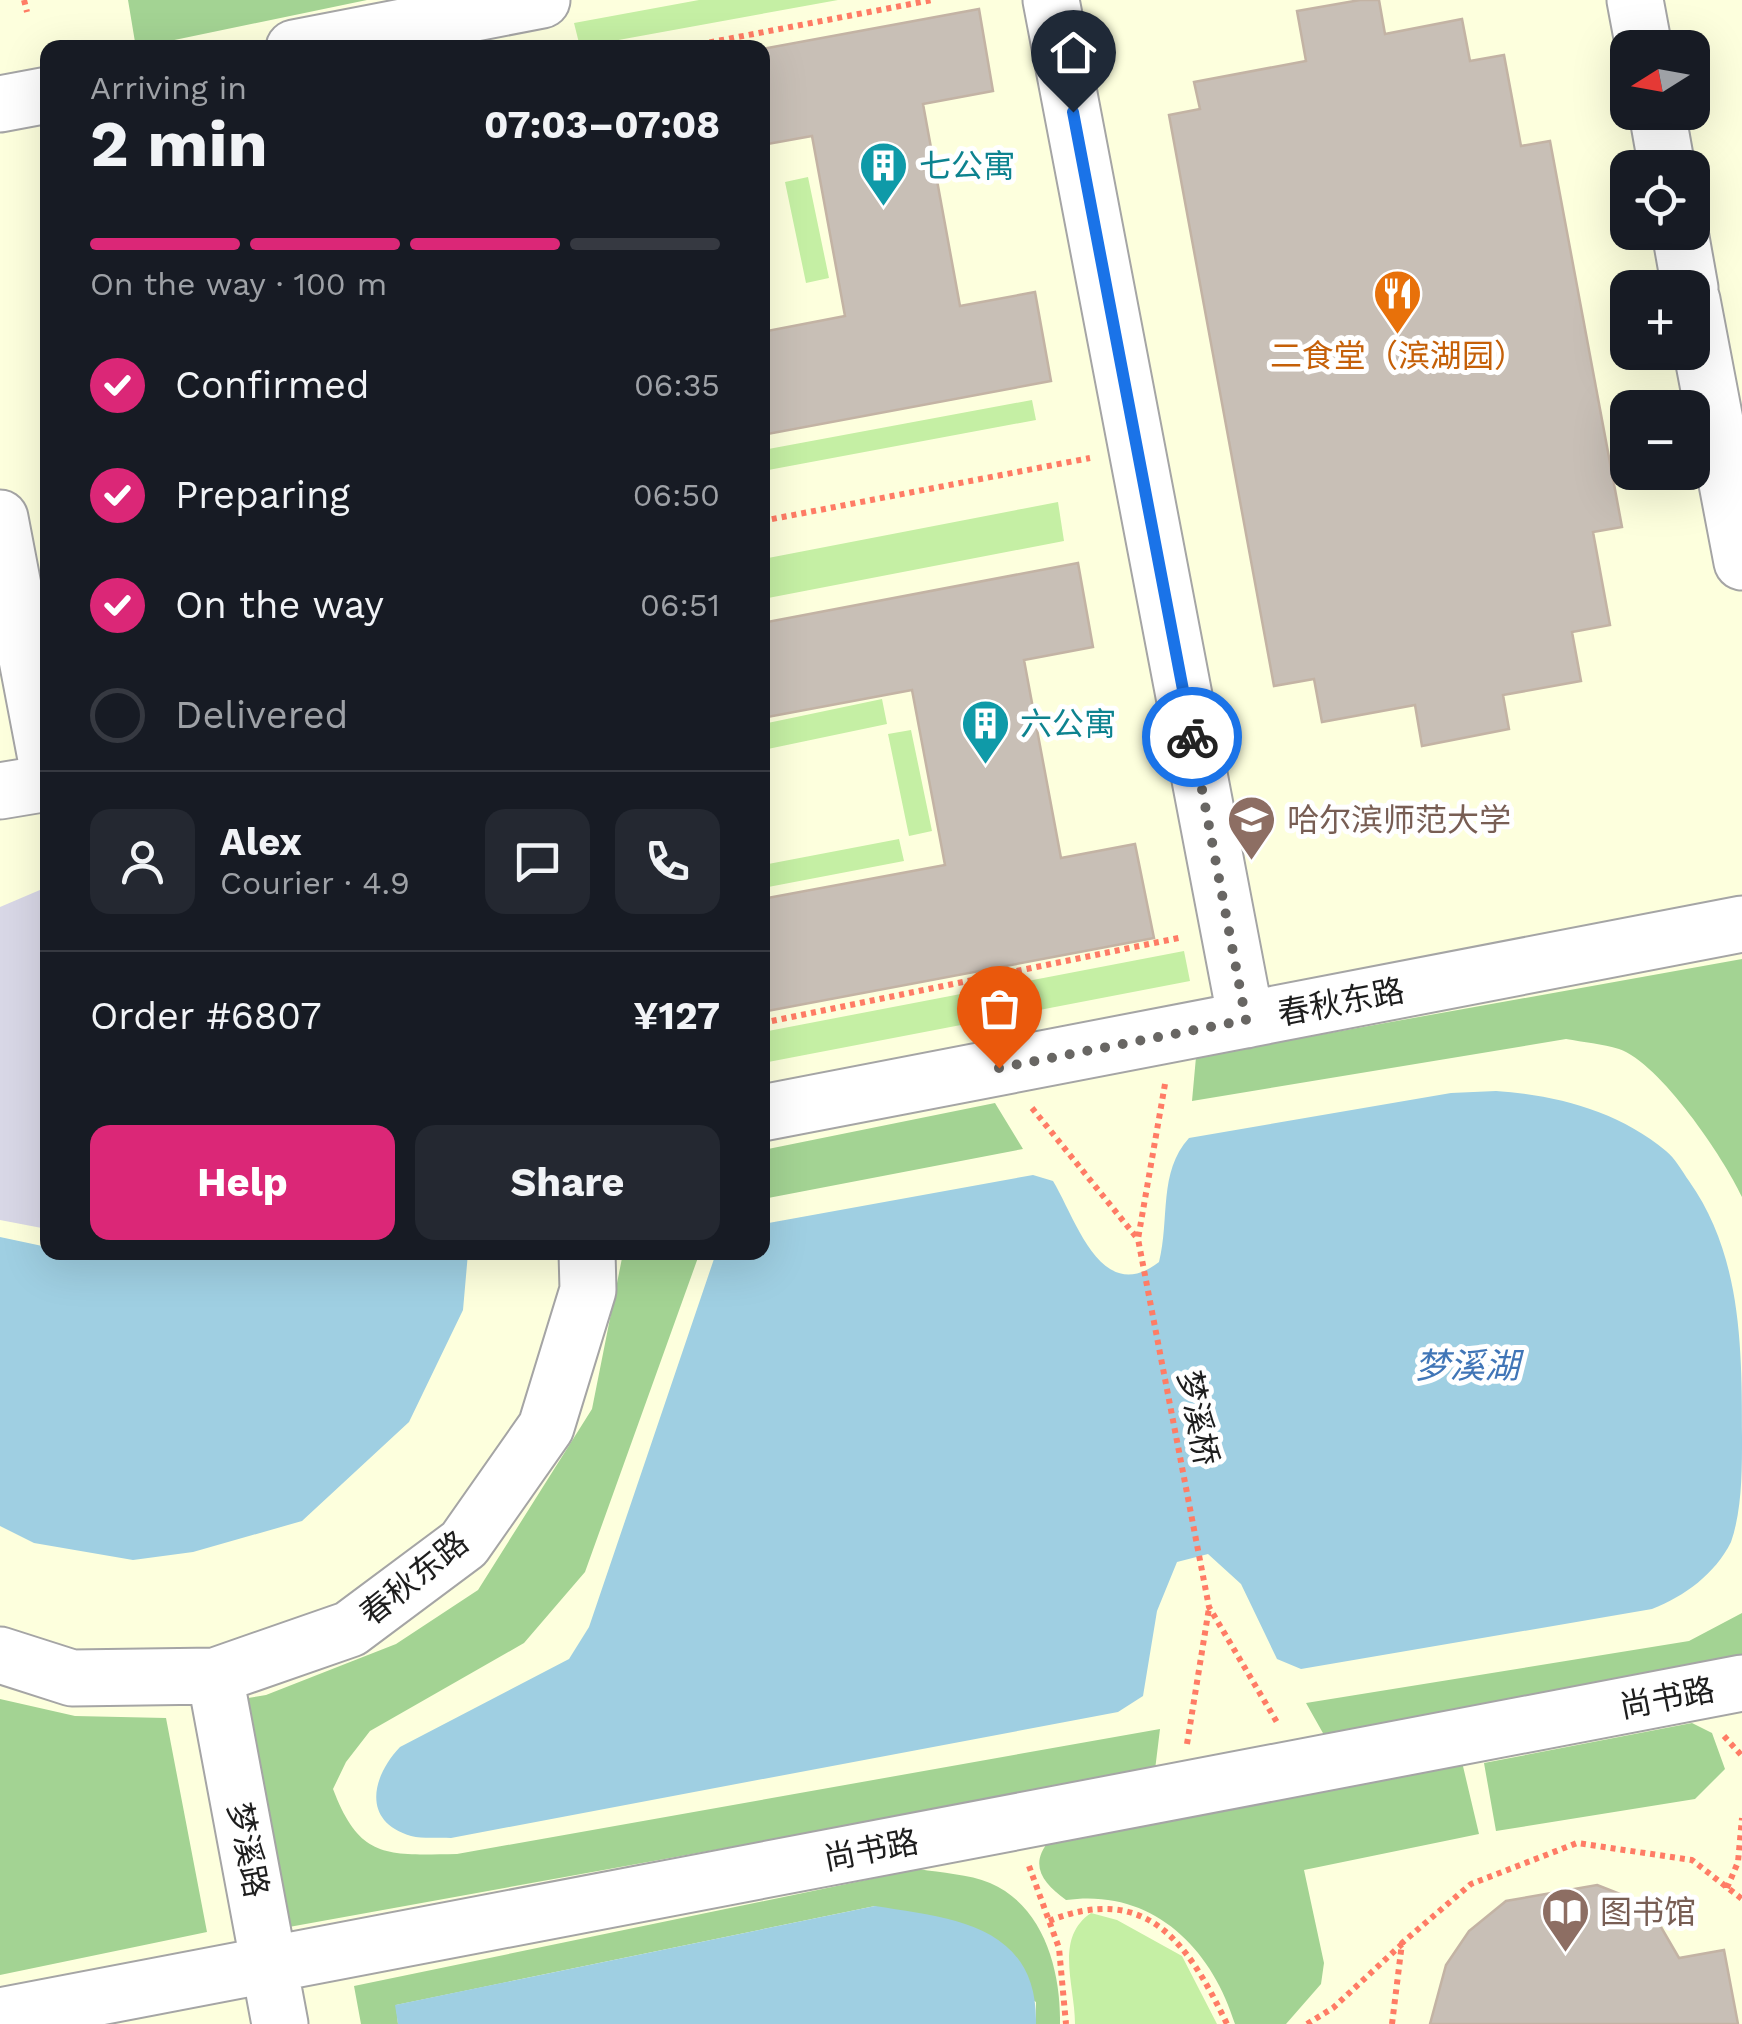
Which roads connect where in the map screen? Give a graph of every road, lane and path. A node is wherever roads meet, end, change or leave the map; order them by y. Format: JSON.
{"nodes":[{"id":1,"x":24,"y":0,"type":"edge"},
{"id":2,"x":542,"y":0,"type":"edge"},
{"id":3,"x":932,"y":0,"type":"edge"},
{"id":4,"x":1052,"y":0,"type":"edge"},
{"id":5,"x":1635,"y":0,"type":"edge"},
{"id":6,"x":27,"y":12,"type":"dead end"},
{"id":7,"x":1641,"y":30,"type":"edge"},
{"id":8,"x":335,"y":40,"type":"edge"},
{"id":9,"x":722,"y":40,"type":"edge"},
{"id":10,"x":40,"y":96,"type":"edge"},
{"id":11,"x":0,"y":104,"type":"edge"},
{"id":12,"x":1705,"y":370,"type":"edge"},
{"id":13,"x":1137,"y":450,"type":"junction"},
{"id":14,"x":0,"y":518,"type":"edge"},
{"id":15,"x":770,"y":519,"type":"edge"},
{"id":16,"x":1742,"y":562,"type":"edge"},
{"id":17,"x":40,"y":727,"type":"edge"},
{"id":18,"x":40,"y":784,"type":"edge"},
{"id":19,"x":0,"y":791,"type":"edge"},
{"id":20,"x":1742,"y":924,"type":"edge"},
{"id":21,"x":1228,"y":928,"type":"junction"},
{"id":22,"x":1246,"y":1020,"type":"junction"},
{"id":23,"x":770,"y":1021,"type":"edge"},
{"id":24,"x":1174,"y":1034,"type":"junction"},
{"id":25,"x":999,"y":1068,"type":"junction"},
{"id":26,"x":770,"y":1111,"type":"edge"},
{"id":27,"x":1138,"y":1240,"type":"junction"},
{"id":28,"x":588,"y":1260,"type":"edge"},
{"id":29,"x":1210,"y":1607,"type":"junction"},
{"id":30,"x":0,"y":1655,"type":"edge"},
{"id":31,"x":214,"y":1676,"type":"junction"},
{"id":32,"x":1742,"y":1683,"type":"edge"},
{"id":33,"x":1304,"y":1767,"type":"junction"},
{"id":34,"x":1180,"y":1791,"type":"junction"},
{"id":35,"x":1742,"y":1818,"type":"edge"},
{"id":36,"x":1015,"y":1822,"type":"junction"},
{"id":37,"x":1728,"y":1888,"type":"junction"},
{"id":38,"x":1742,"y":1900,"type":"edge"},
{"id":39,"x":1049,"y":1921,"type":"junction"},
{"id":40,"x":1402,"y":1943,"type":"junction"},
{"id":41,"x":269,"y":1964,"type":"junction"},
{"id":42,"x":0,"y":2016,"type":"edge"},
{"id":43,"x":280,"y":2024,"type":"edge"},
{"id":44,"x":1066,"y":2024,"type":"edge"},
{"id":45,"x":1226,"y":2024,"type":"edge"},
{"id":46,"x":1307,"y":2024,"type":"edge"},
{"id":47,"x":1392,"y":2024,"type":"edge"}],
"edges":[{"from":1,"to":6,"type":"path"},
{"from":2,"to":8,"type":"lane"},
{"from":3,"to":9,"type":"path"},
{"from":4,"to":13,"type":"lane"},
{"from":5,"to":7,"type":"lane"},
{"from":10,"to":11,"type":"lane"},
{"from":12,"to":16,"type":"lane"},
{"from":13,"to":15,"type":"path"},
{"from":13,"to":21,"type":"lane"},
{"from":14,"to":17,"type":"lane"},
{"from":18,"to":19,"type":"lane"},
{"from":20,"to":22,"type":"lane","name":"春秋东路"},
{"from":21,"to":22,"type":"lane"},
{"from":21,"to":23,"type":"path"},
{"from":22,"to":24,"type":"lane","name":"春秋东路"},
{"from":24,"to":25,"type":"lane","name":"春秋东路"},
{"from":24,"to":27,"type":"path"},
{"from":25,"to":26,"type":"lane","name":"春秋东路"},
{"from":25,"to":27,"type":"path"},
{"from":27,"to":29,"type":"path","name":"梦溪桥"},
{"from":28,"to":31,"type":"lane","name":"春秋东路"},
{"from":29,"to":33,"type":"path"},
{"from":29,"to":34,"type":"path"},
{"from":30,"to":31,"type":"lane","name":"春秋东路"},
{"from":31,"to":41,"type":"lane","name":"梦溪路"},
{"from":32,"to":33,"type":"lane","name":"尚书路"},
{"from":33,"to":34,"type":"lane","name":"尚书路"},
{"from":34,"to":36,"type":"lane","name":"尚书路"},
{"from":35,"to":37,"type":"path"},
{"from":36,"to":39,"type":"path"},
{"from":36,"to":41,"type":"lane","name":"尚书路"},
{"from":37,"to":38,"type":"path"},
{"from":37,"to":40,"type":"path"},
{"from":39,"to":44,"type":"path"},
{"from":39,"to":45,"type":"path"},
{"from":40,"to":46,"type":"path"},
{"from":40,"to":47,"type":"path"},
{"from":41,"to":42,"type":"lane","name":"尚书路"},
{"from":41,"to":43,"type":"lane","name":"梦溪路"}]}
